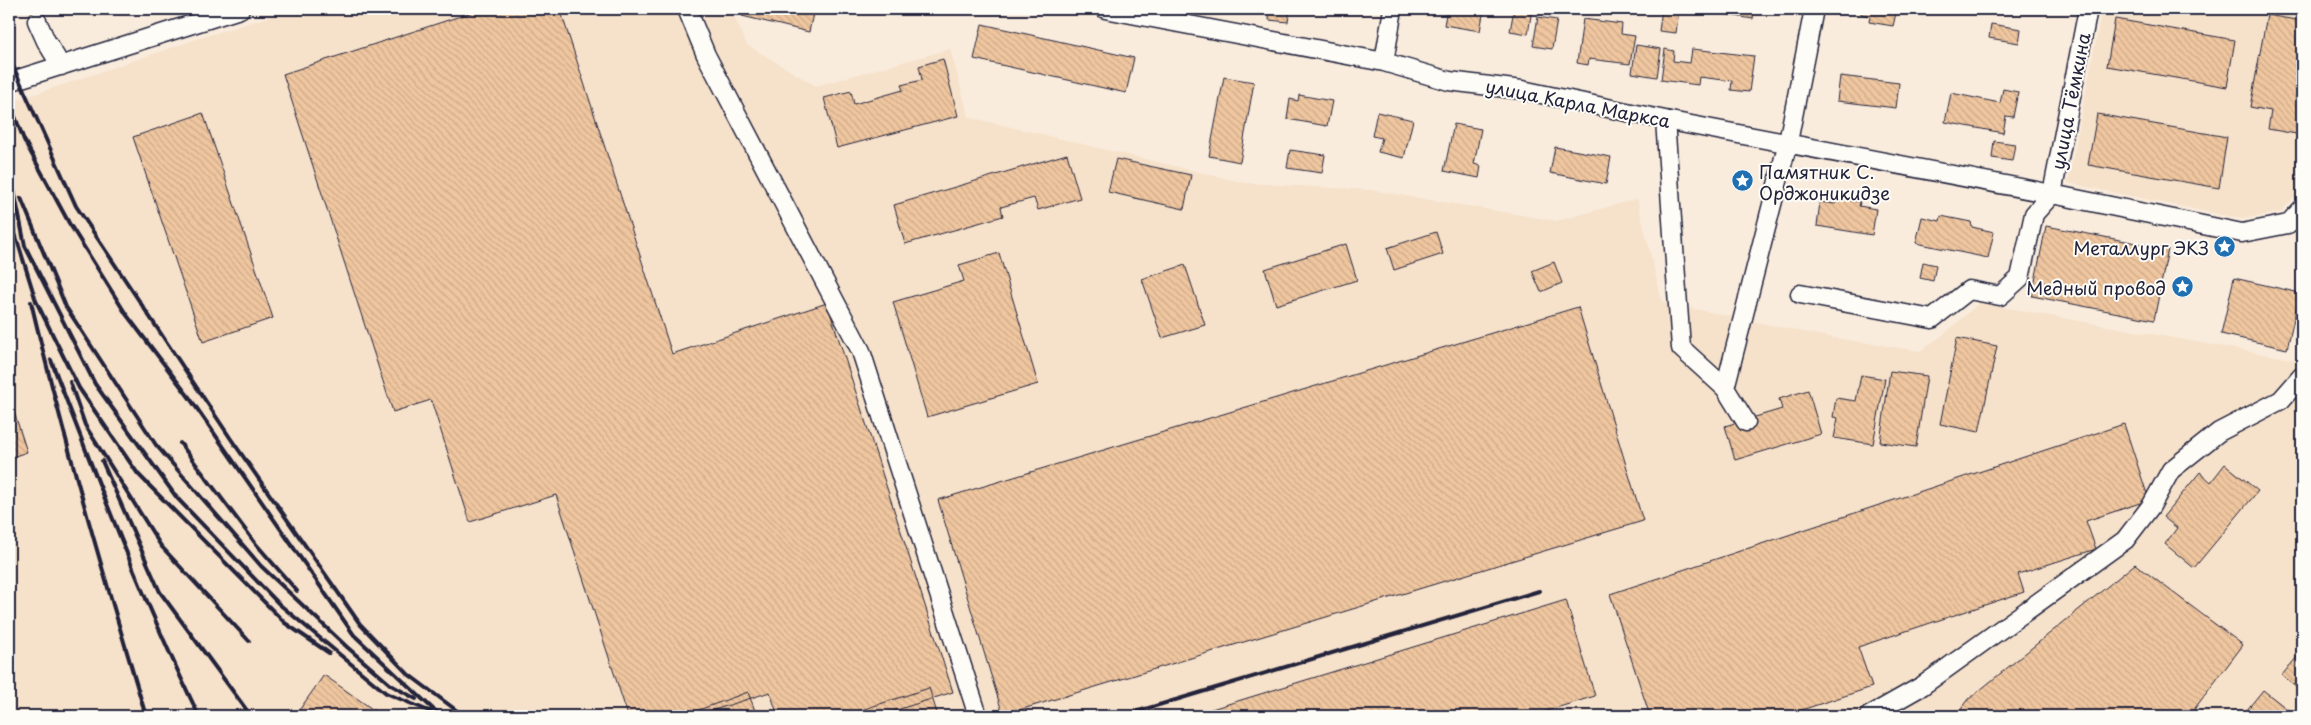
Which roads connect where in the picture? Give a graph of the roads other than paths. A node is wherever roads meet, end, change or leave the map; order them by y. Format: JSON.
{"nodes":[{"id":1,"x":240,"y":9,"type":"edge"},
{"id":2,"x":687,"y":9,"type":"edge"},
{"id":3,"x":1104,"y":9,"type":"edge"},
{"id":4,"x":1393,"y":9,"type":"edge"},
{"id":5,"x":1814,"y":9,"type":"edge"},
{"id":6,"x":2088,"y":9,"type":"edge"},
{"id":7,"x":37,"y":21,"type":"dead end"},
{"id":8,"x":1384,"y":62,"type":"junction"},
{"id":9,"x":61,"y":66,"type":"junction"},
{"id":10,"x":9,"y":82,"type":"edge"},
{"id":11,"x":1665,"y":120,"type":"junction"},
{"id":12,"x":1788,"y":142,"type":"junction"},
{"id":13,"x":2052,"y":194,"type":"junction"},
{"id":14,"x":2302,"y":209,"type":"edge"},
{"id":15,"x":1800,"y":294,"type":"dead end"},
{"id":16,"x":2302,"y":376,"type":"edge"},
{"id":17,"x":1725,"y":388,"type":"junction"},
{"id":18,"x":1746,"y":422,"type":"dead end"},
{"id":19,"x":978,"y":716,"type":"edge"},
{"id":20,"x":1868,"y":716,"type":"edge"}],
"edges":[{"from":1,"to":9,"type":"street"},
{"from":2,"to":19,"type":"street"},
{"from":3,"to":8,"type":"street","name":"улица Карла Маркса"},
{"from":4,"to":8,"type":"street"},
{"from":5,"to":12,"type":"street"},
{"from":6,"to":13,"type":"street","name":"улица Тёмкина"},
{"from":7,"to":9,"type":"street"},
{"from":8,"to":11,"type":"street","name":"улица Карла Маркса"},
{"from":9,"to":10,"type":"street"},
{"from":11,"to":12,"type":"street","name":"улица Карла Маркса"},
{"from":11,"to":17,"type":"street"},
{"from":12,"to":13,"type":"street","name":"улица Карла Маркса"},
{"from":12,"to":17,"type":"street"},
{"from":13,"to":14,"type":"street","name":"улица Карла Маркса"},
{"from":13,"to":15,"type":"street"},
{"from":16,"to":20,"type":"street"},
{"from":17,"to":18,"type":"street"}]}
